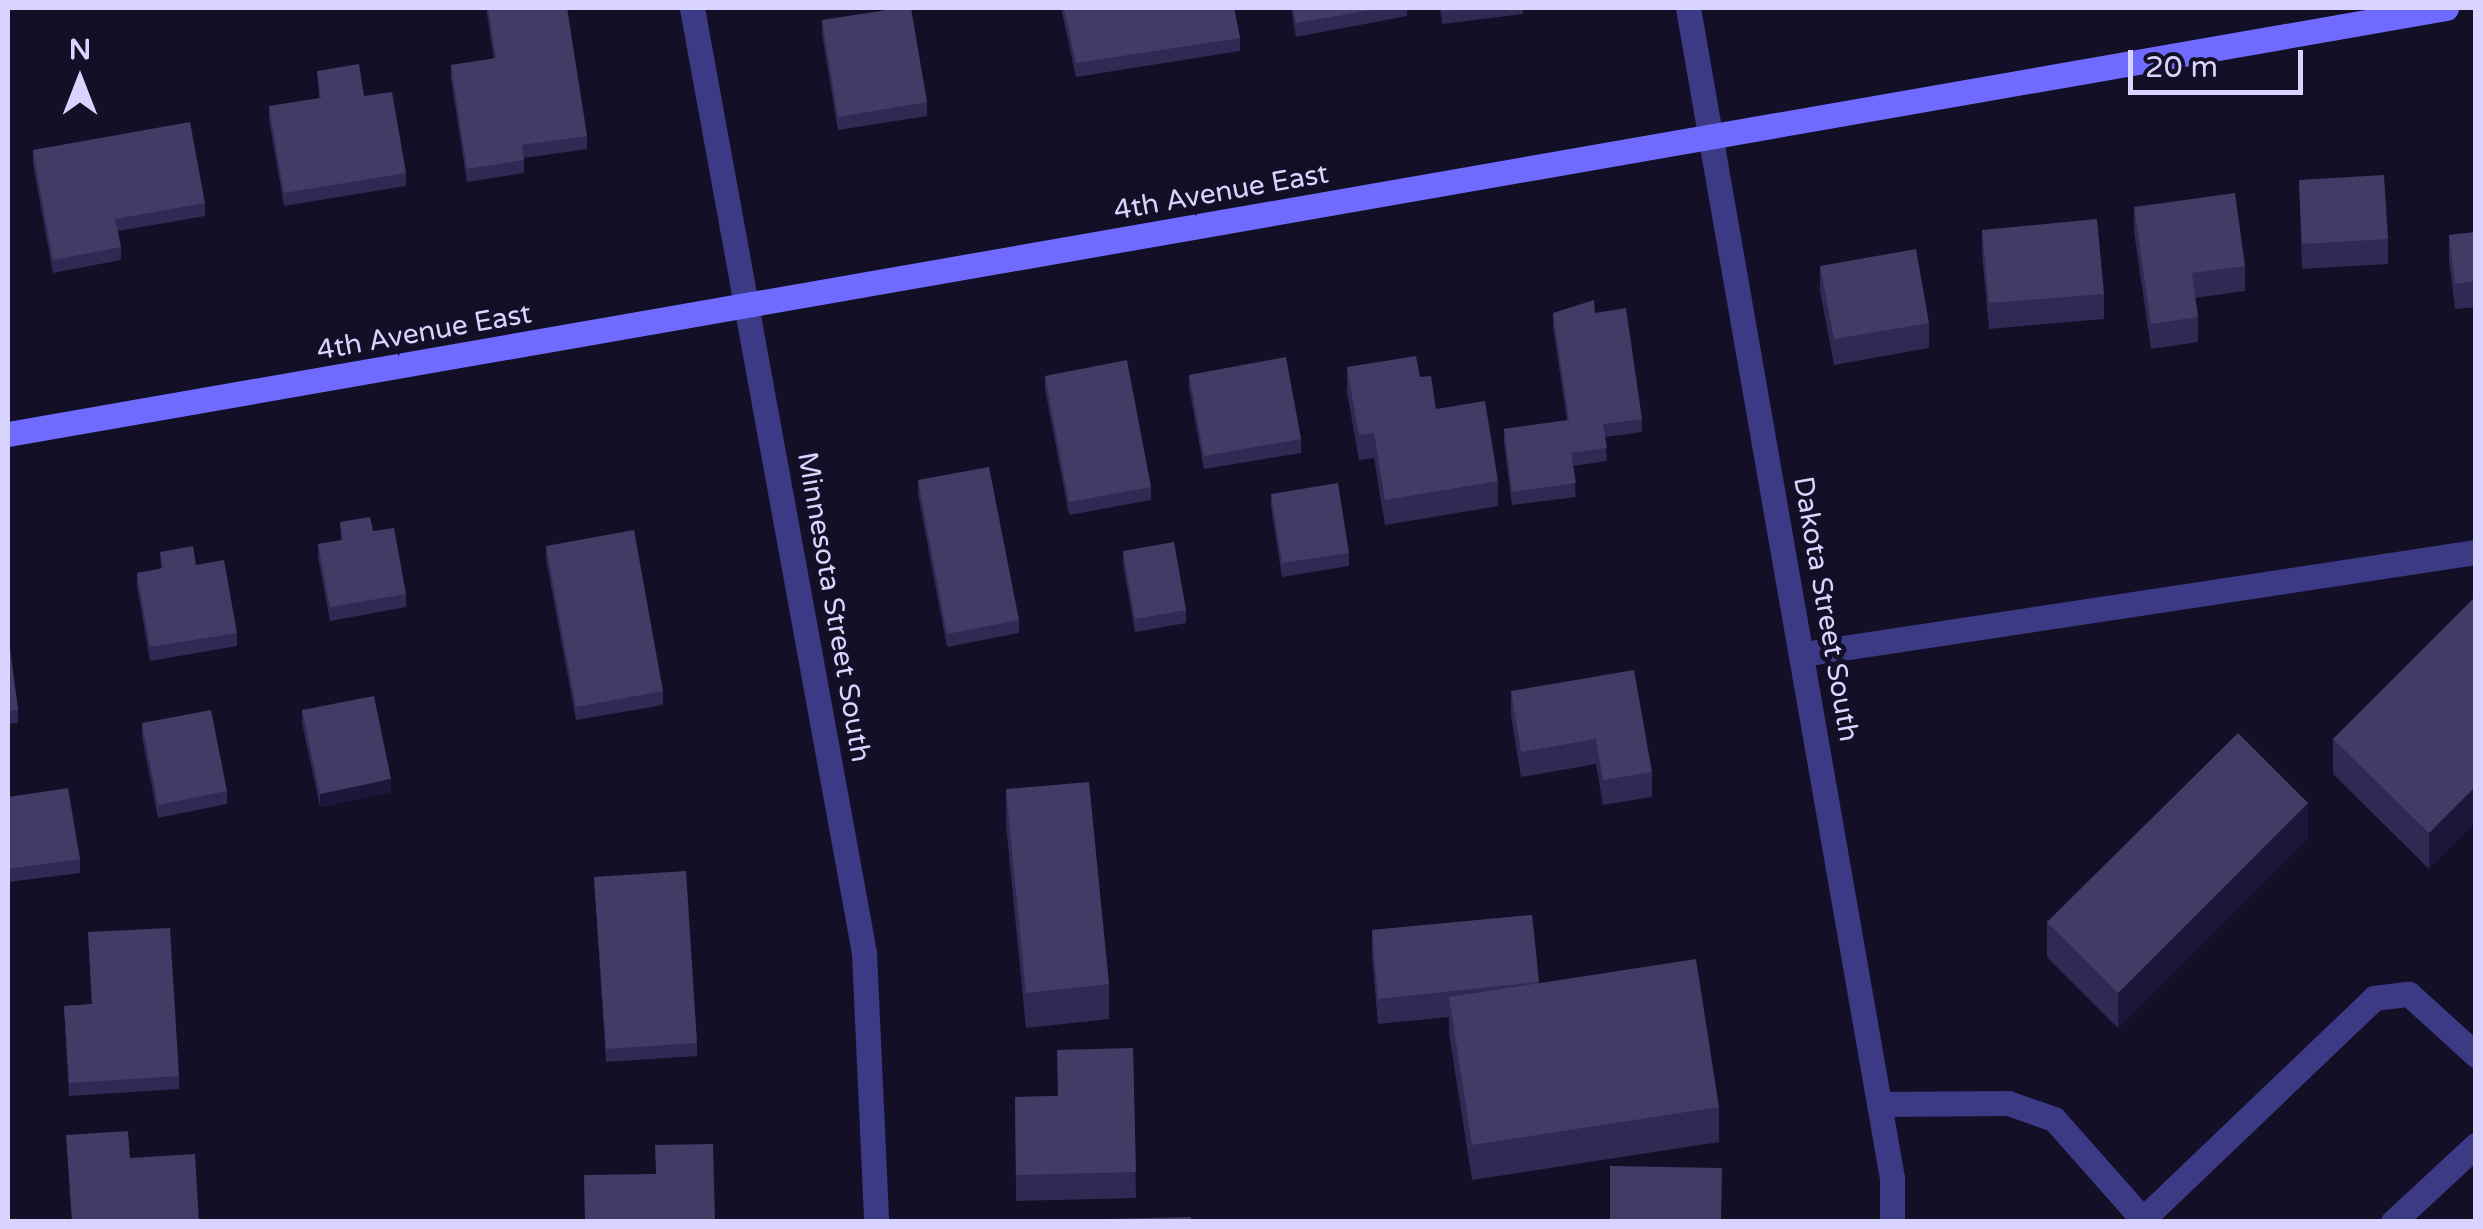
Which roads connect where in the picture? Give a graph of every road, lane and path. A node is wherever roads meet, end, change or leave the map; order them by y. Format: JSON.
{"nodes":[{"id":1,"x":692,"y":8,"type":"edge"},
{"id":2,"x":1688,"y":8,"type":"edge"},
{"id":3,"x":2446,"y":8,"type":"edge"},
{"id":4,"x":1714,"y":133,"type":"junction"},
{"id":5,"x":752,"y":307,"type":"junction"},
{"id":6,"x":8,"y":434,"type":"edge"},
{"id":7,"x":2476,"y":552,"type":"edge"},
{"id":8,"x":1803,"y":654,"type":"junction"},
{"id":9,"x":2476,"y":1055,"type":"edge"},
{"id":10,"x":1880,"y":1104,"type":"junction"},
{"id":11,"x":2476,"y":1145,"type":"edge"},
{"id":12,"x":2144,"y":1220,"type":"edge"},
{"id":13,"x":876,"y":1222,"type":"edge"},
{"id":14,"x":1892,"y":1222,"type":"edge"},
{"id":15,"x":2393,"y":1222,"type":"edge"}],
"edges":[{"from":1,"to":5,"type":"street","name":"Minnesota Street South"},
{"from":2,"to":4,"type":"street","name":"Dakota Street South"},
{"from":3,"to":4,"type":"street","name":"4th Avenue East"},
{"from":4,"to":5,"type":"street","name":"4th Avenue East"},
{"from":4,"to":8,"type":"street","name":"Dakota Street South"},
{"from":5,"to":6,"type":"street","name":"4th Avenue East"},
{"from":5,"to":13,"type":"street","name":"Minnesota Street South"},
{"from":7,"to":8,"type":"street"},
{"from":8,"to":10,"type":"street","name":"Dakota Street South"},
{"from":9,"to":12,"type":"street"},
{"from":10,"to":12,"type":"street"},
{"from":10,"to":14,"type":"street","name":"Dakota Street South"},
{"from":11,"to":15,"type":"street"}]}
